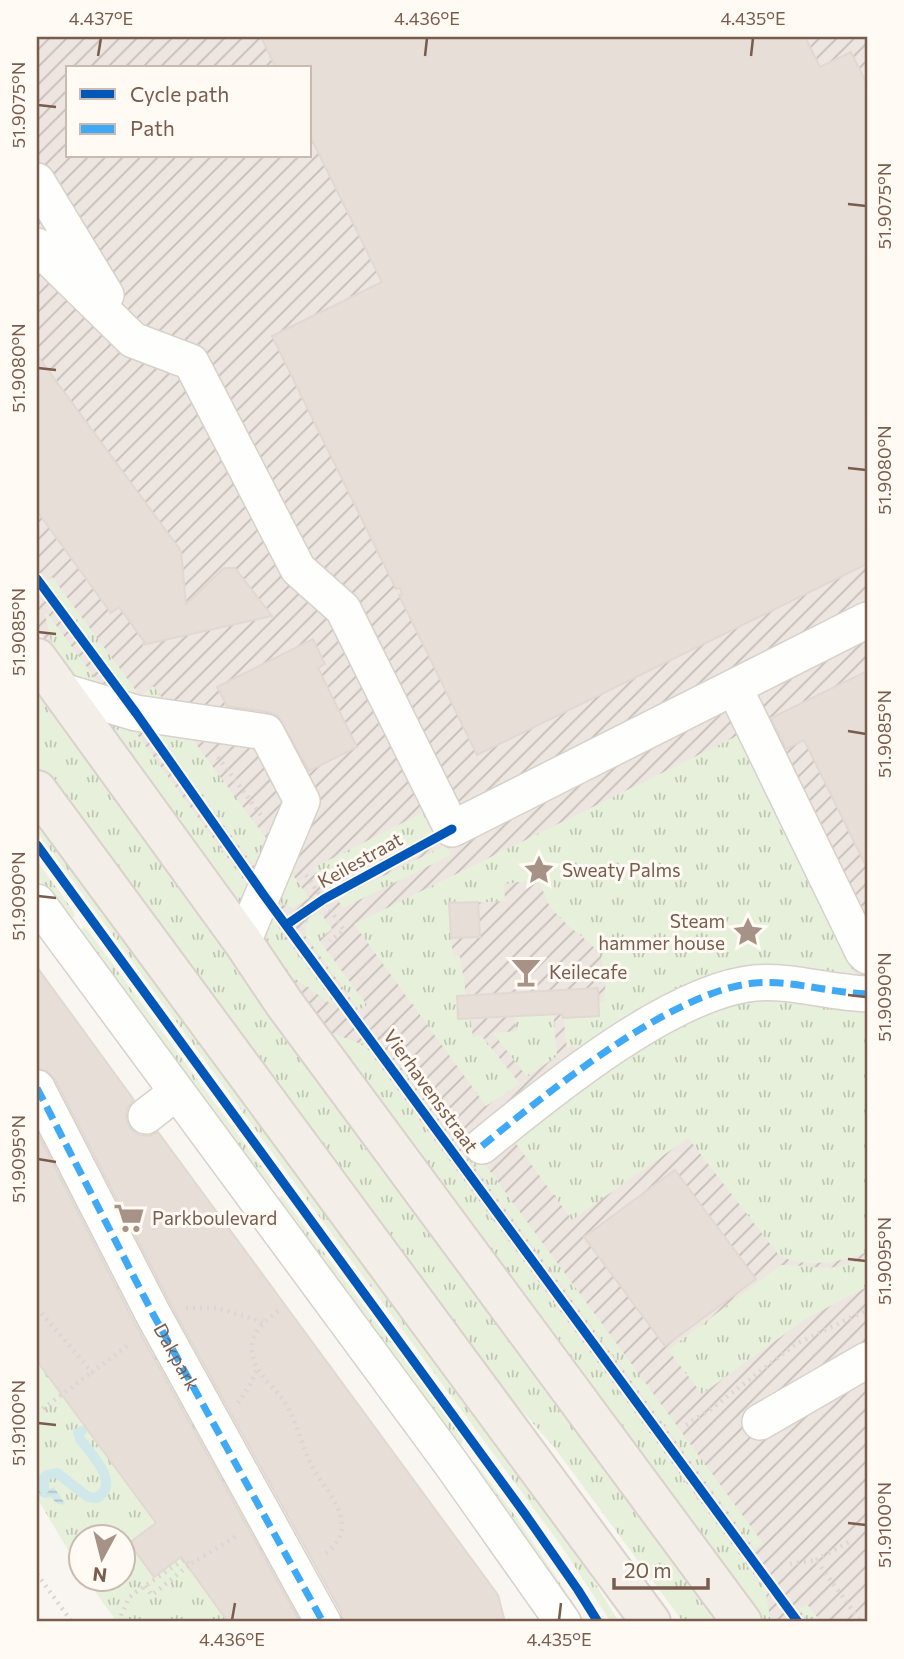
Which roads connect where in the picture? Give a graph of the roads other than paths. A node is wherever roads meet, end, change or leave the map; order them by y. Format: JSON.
{"nodes":[{"id":1,"x":37,"y":181,"type":"edge"},
{"id":2,"x":37,"y":246,"type":"edge"},
{"id":3,"x":133,"y":340,"type":"junction"},
{"id":4,"x":867,"y":620,"type":"edge"},
{"id":5,"x":37,"y":658,"type":"edge"},
{"id":6,"x":734,"y":687,"type":"junction"},
{"id":7,"x":62,"y":691,"type":"junction"},
{"id":8,"x":37,"y":790,"type":"edge"},
{"id":9,"x":37,"y":902,"type":"edge"},
{"id":10,"x":243,"y":942,"type":"junction"},
{"id":11,"x":867,"y":956,"type":"edge"},
{"id":12,"x":867,"y":994,"type":"edge"},
{"id":13,"x":37,"y":1088,"type":"edge"},
{"id":14,"x":177,"y":1092,"type":"junction"},
{"id":15,"x":146,"y":1116,"type":"dead end"},
{"id":16,"x":482,"y":1146,"type":"dead end"},
{"id":17,"x":867,"y":1360,"type":"edge"},
{"id":18,"x":760,"y":1422,"type":"dead end"},
{"id":19,"x":323,"y":1622,"type":"edge"},
{"id":20,"x":563,"y":1622,"type":"edge"},
{"id":21,"x":651,"y":1622,"type":"edge"},
{"id":22,"x":742,"y":1622,"type":"edge"}],
"edges":[{"from":1,"to":3,"type":"street"},
{"from":2,"to":3,"type":"street"},
{"from":3,"to":6,"type":"street"},
{"from":4,"to":6,"type":"street"},
{"from":5,"to":7,"type":"main road"},
{"from":6,"to":11,"type":"street"},
{"from":7,"to":10,"type":"main road"},
{"from":7,"to":10,"type":"street"},
{"from":8,"to":21,"type":"main road"},
{"from":9,"to":14,"type":"street"},
{"from":10,"to":22,"type":"main road"},
{"from":12,"to":16,"type":"street"},
{"from":13,"to":19,"type":"street","name":"Dakpark"},
{"from":14,"to":15,"type":"street"},
{"from":14,"to":20,"type":"street"},
{"from":17,"to":18,"type":"street"}]}
